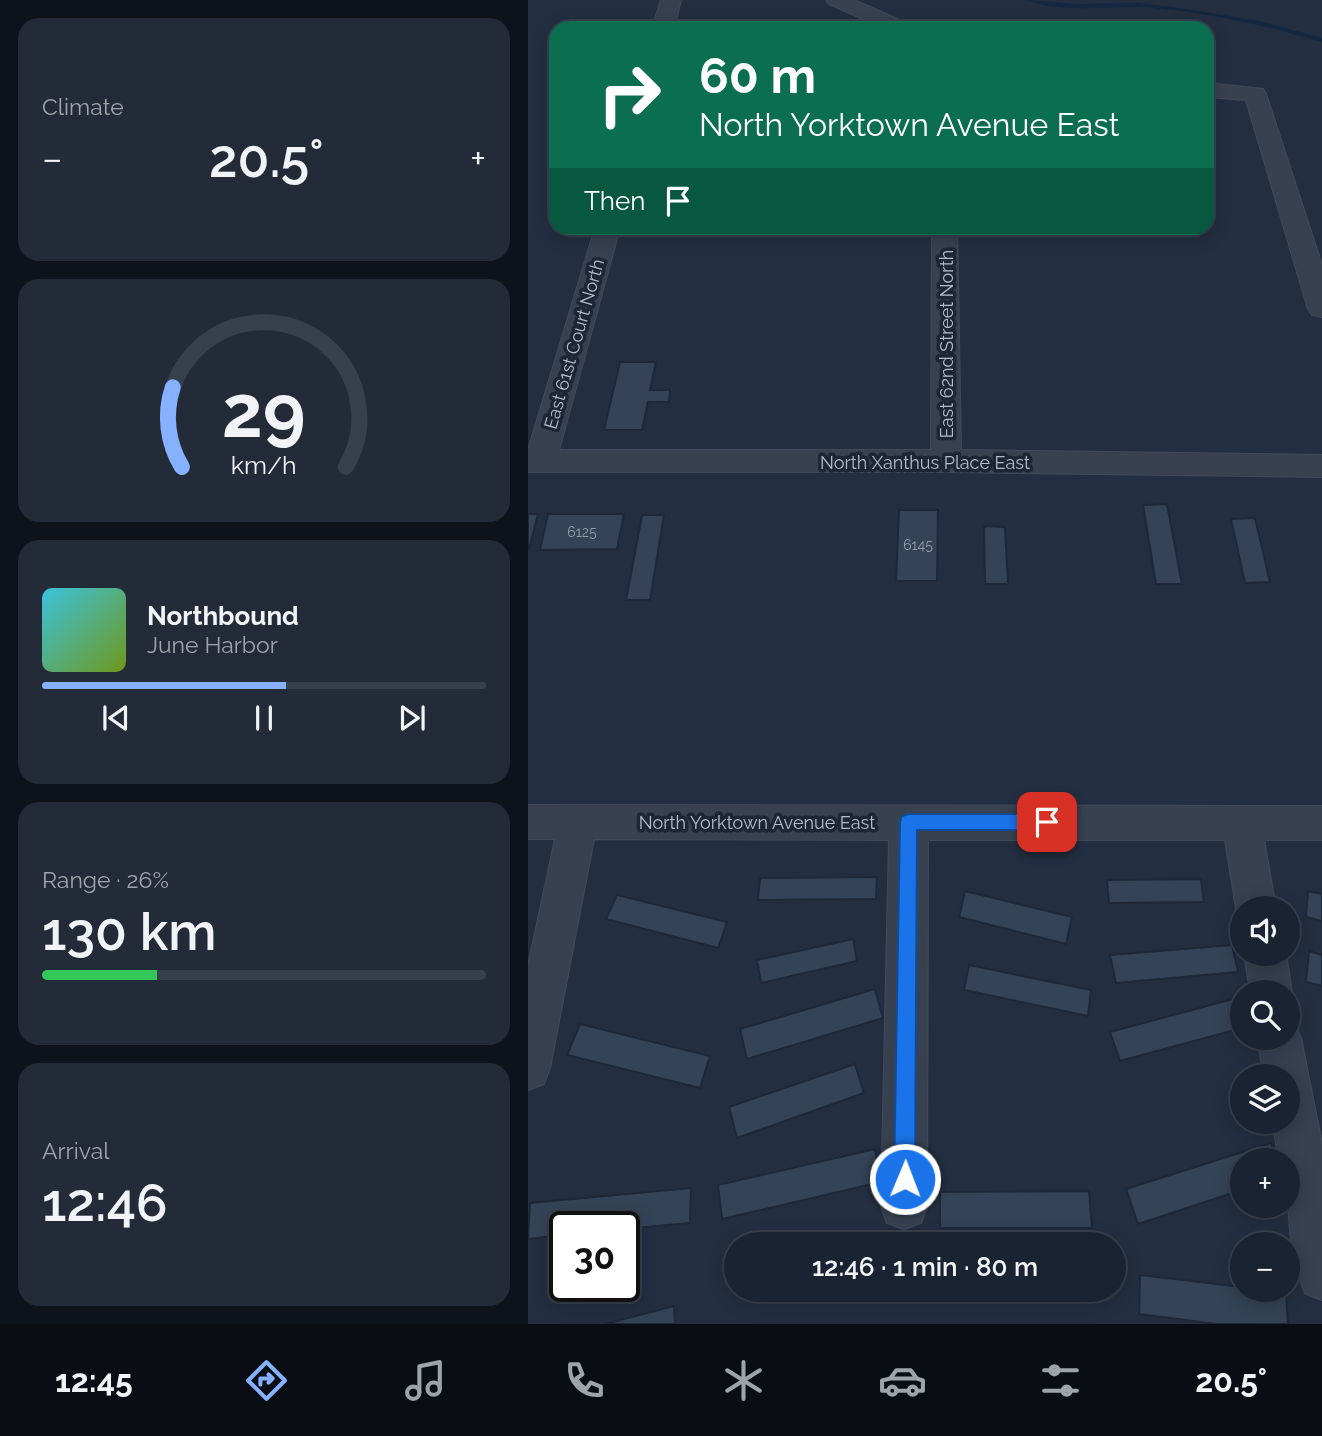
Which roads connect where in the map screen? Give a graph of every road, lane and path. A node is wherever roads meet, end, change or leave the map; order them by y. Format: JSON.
{"nodes":[{"id":1,"x":671,"y":0,"type":"edge"},
{"id":2,"x":836,"y":0,"type":"edge"},
{"id":3,"x":665,"y":21,"type":"edge"},
{"id":4,"x":886,"y":21,"type":"edge"},
{"id":5,"x":1214,"y":91,"type":"edge"},
{"id":6,"x":605,"y":235,"type":"edge"},
{"id":7,"x":944,"y":235,"type":"edge"},
{"id":8,"x":1321,"y":309,"type":"edge"},
{"id":9,"x":535,"y":461,"type":"edge"},
{"id":10,"x":946,"y":461,"type":"junction"},
{"id":11,"x":1321,"y":466,"type":"edge"},
{"id":12,"x":528,"y":822,"type":"edge"},
{"id":13,"x":578,"y":822,"type":"junction"},
{"id":14,"x":909,"y":822,"type":"junction"},
{"id":15,"x":1241,"y":822,"type":"junction"},
{"id":16,"x":1321,"y":823,"type":"edge"},
{"id":17,"x":1255,"y":896,"type":"edge"},
{"id":18,"x":528,"y":1068,"type":"edge"},
{"id":19,"x":1297,"y":1134,"type":"edge"},
{"id":20,"x":904,"y":1206,"type":"dead end"},
{"id":21,"x":1321,"y":1276,"type":"edge"}],
"edges":[{"from":1,"to":3,"type":"street"},
{"from":2,"to":4,"type":"street"},
{"from":5,"to":8,"type":"street"},
{"from":6,"to":9,"type":"street","name":"East 61st Court North"},
{"from":7,"to":10,"type":"street","name":"East 62nd Street North"},
{"from":9,"to":10,"type":"street","name":"North Xanthus Place East"},
{"from":10,"to":11,"type":"street","name":"North Xanthus Place East"},
{"from":12,"to":13,"type":"street","name":"North Yorktown Avenue East"},
{"from":13,"to":14,"type":"street","name":"North Yorktown Avenue East"},
{"from":13,"to":18,"type":"street"},
{"from":14,"to":15,"type":"street","name":"North Yorktown Avenue East"},
{"from":14,"to":20,"type":"street"},
{"from":15,"to":16,"type":"street","name":"North Yorktown Avenue East"},
{"from":15,"to":17,"type":"street"},
{"from":19,"to":21,"type":"street"}]}
